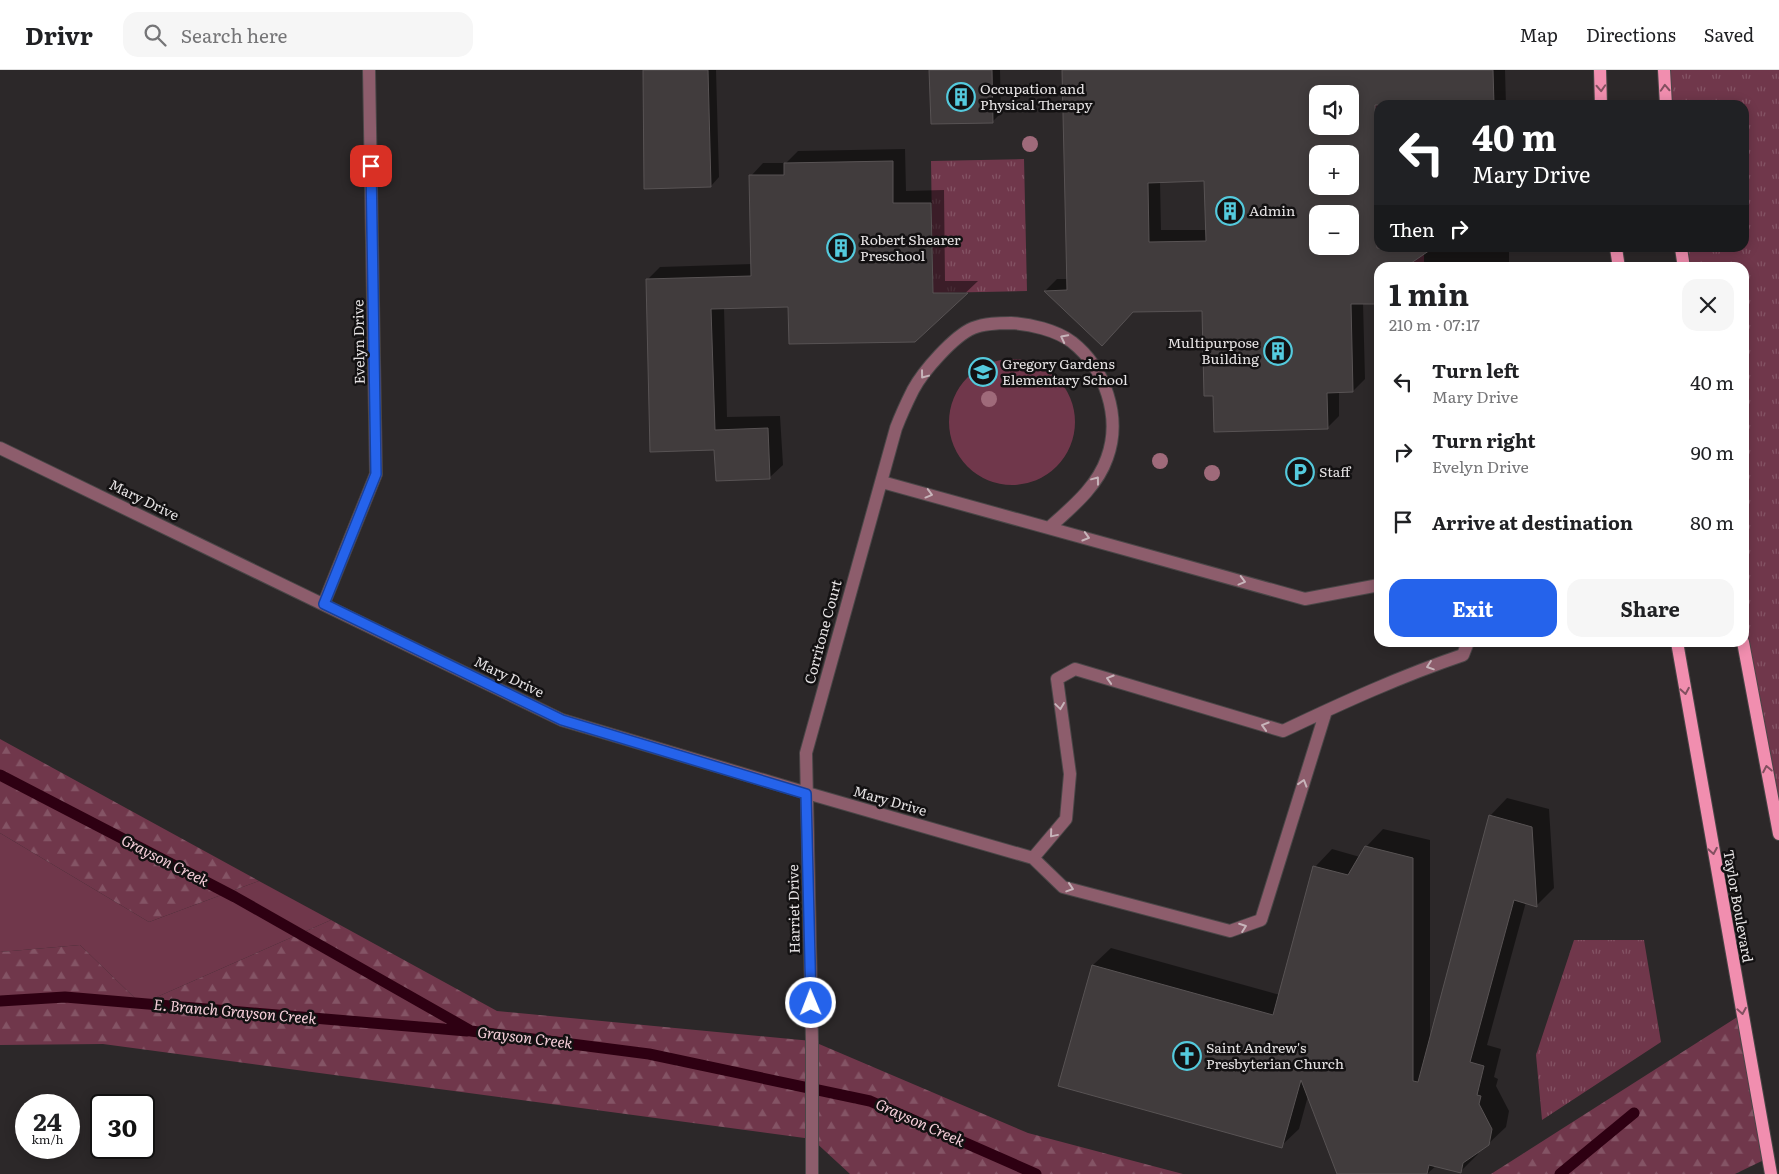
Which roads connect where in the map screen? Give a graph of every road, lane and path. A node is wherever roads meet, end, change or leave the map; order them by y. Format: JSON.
{"nodes":[{"id":1,"x":369,"y":70,"type":"edge"},
{"id":2,"x":1600,"y":70,"type":"edge"},
{"id":3,"x":1664,"y":70,"type":"edge"},
{"id":4,"x":1602,"y":100,"type":"edge"},
{"id":5,"x":1666,"y":100,"type":"edge"},
{"id":6,"x":0,"y":448,"type":"edge"},
{"id":7,"x":882,"y":482,"type":"junction"},
{"id":8,"x":1050,"y":527,"type":"junction"},
{"id":9,"x":1374,"y":586,"type":"edge"},
{"id":10,"x":324,"y":604,"type":"junction"},
{"id":11,"x":1466,"y":647,"type":"edge"},
{"id":12,"x":1678,"y":647,"type":"edge"},
{"id":13,"x":1744,"y":647,"type":"edge"},
{"id":14,"x":1326,"y":710,"type":"junction"},
{"id":15,"x":806,"y":794,"type":"junction"},
{"id":16,"x":1779,"y":834,"type":"edge"},
{"id":17,"x":1033,"y":858,"type":"junction"},
{"id":18,"x":812,"y":1174,"type":"edge"},
{"id":19,"x":1771,"y":1174,"type":"edge"}],
"edges":[{"from":1,"to":10,"type":"street","name":"Evelyn Drive"},
{"from":2,"to":4,"type":"main road","one_way":true},
{"from":5,"to":3,"type":"main road","one_way":true},
{"from":6,"to":10,"type":"street","name":"Mary Drive"},
{"from":7,"to":8,"type":"street","one_way":true},
{"from":8,"to":7,"type":"street","name":"Corritone Court","one_way":true},
{"from":7,"to":15,"type":"street","name":"Corritone Court"},
{"from":8,"to":9,"type":"street","one_way":true},
{"from":10,"to":15,"type":"street","name":"Mary Drive"},
{"from":11,"to":14,"type":"street","one_way":true},
{"from":12,"to":19,"type":"main road","name":"Taylor Boulevard","one_way":true},
{"from":16,"to":13,"type":"main road","one_way":true},
{"from":17,"to":14,"type":"street","one_way":true},
{"from":14,"to":17,"type":"street","one_way":true},
{"from":15,"to":17,"type":"street","name":"Mary Drive"},
{"from":15,"to":18,"type":"street","name":"Harriet Drive"}]}
